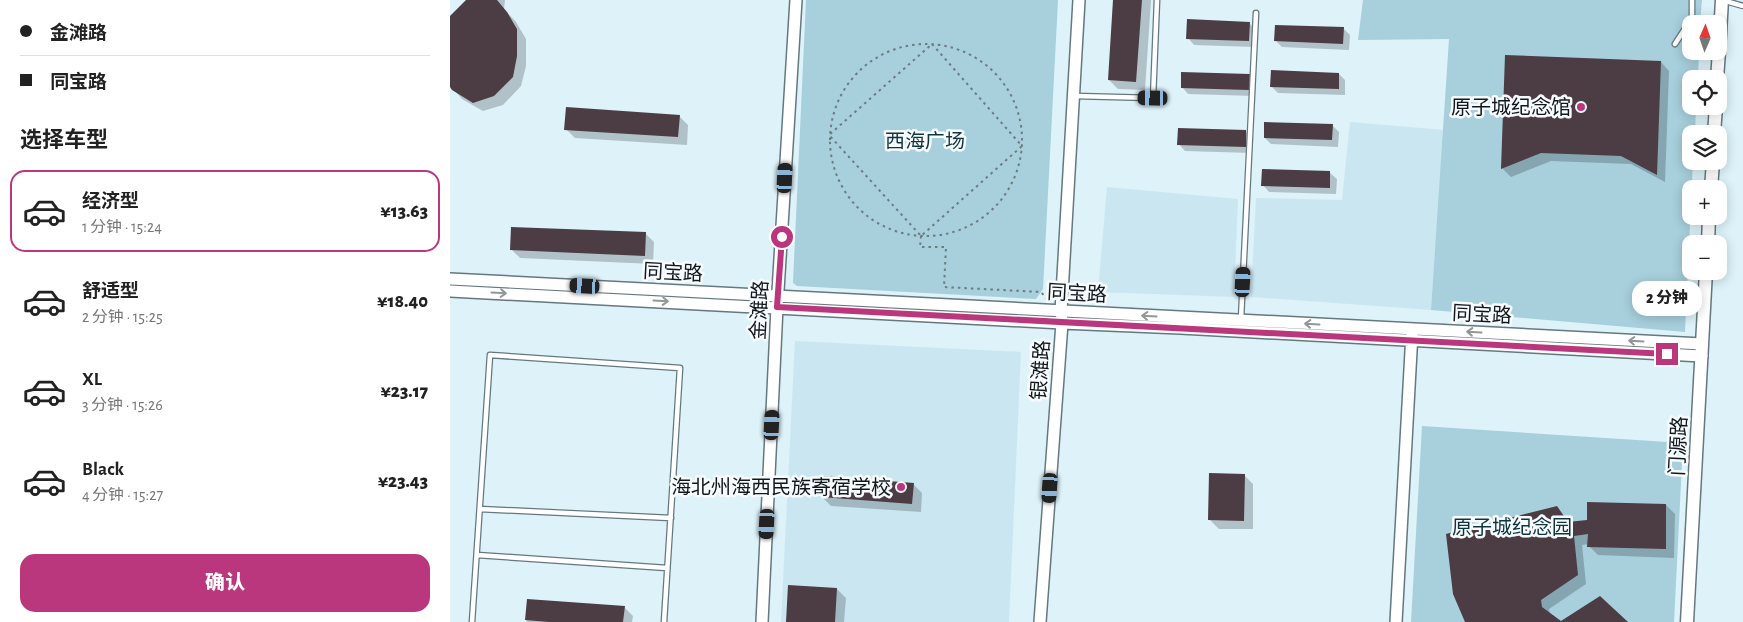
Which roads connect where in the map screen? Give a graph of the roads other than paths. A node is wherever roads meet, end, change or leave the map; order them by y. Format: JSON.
{"nodes":[{"id":1,"x":796,"y":0,"type":"edge"},
{"id":2,"x":1079,"y":0,"type":"edge"},
{"id":3,"x":1158,"y":0,"type":"edge"},
{"id":4,"x":1692,"y":0,"type":"edge"},
{"id":5,"x":1722,"y":0,"type":"edge"},
{"id":6,"x":1743,"y":6,"type":"edge"},
{"id":7,"x":1256,"y":13,"type":"dead end"},
{"id":8,"x":1721,"y":15,"type":"edge"},
{"id":9,"x":1675,"y":44,"type":"dead end"},
{"id":10,"x":1074,"y":96,"type":"junction"},
{"id":11,"x":450,"y":279,"type":"edge"},
{"id":12,"x":1706,"y":280,"type":"edge"},
{"id":13,"x":450,"y":291,"type":"edge"},
{"id":14,"x":778,"y":302,"type":"junction"},
{"id":15,"x":1061,"y":311,"type":"junction"},
{"id":16,"x":1241,"y":320,"type":"junction"},
{"id":17,"x":1062,"y":323,"type":"junction"},
{"id":18,"x":1412,"y":335,"type":"junction"},
{"id":19,"x":1702,"y":350,"type":"junction"},
{"id":20,"x":480,"y":509,"type":"junction"},
{"id":21,"x":670,"y":518,"type":"junction"},
{"id":22,"x":477,"y":555,"type":"junction"},
{"id":23,"x":667,"y":568,"type":"junction"},
{"id":24,"x":472,"y":622,"type":"edge"},
{"id":25,"x":664,"y":622,"type":"edge"},
{"id":26,"x":762,"y":622,"type":"edge"},
{"id":27,"x":1040,"y":622,"type":"edge"},
{"id":28,"x":1396,"y":622,"type":"edge"},
{"id":29,"x":1687,"y":622,"type":"edge"}],
"edges":[{"from":1,"to":14,"type":"main road","name":"金滩路"},
{"from":2,"to":10,"type":"main road","name":"银滩路"},
{"from":3,"to":10,"type":"lane"},
{"from":4,"to":9,"type":"lane"},
{"from":5,"to":6,"type":"lane"},
{"from":5,"to":8,"type":"main road"},
{"from":7,"to":16,"type":"lane"},
{"from":10,"to":15,"type":"main road","name":"银滩路"},
{"from":11,"to":14,"type":"main road","name":"同宝路"},
{"from":12,"to":19,"type":"main road","name":"门源路"},
{"from":13,"to":14,"type":"main road","name":"同宝路","one_way":true},
{"from":14,"to":15,"type":"main road","name":"同宝路"},
{"from":14,"to":17,"type":"main road","name":"同宝路"},
{"from":14,"to":26,"type":"main road","name":"金滩路"},
{"from":16,"to":15,"type":"main road","name":"同宝路","one_way":true},
{"from":15,"to":17,"type":"main road","name":"银滩路"},
{"from":18,"to":16,"type":"main road","name":"同宝路","one_way":true},
{"from":17,"to":18,"type":"main road","name":"同宝路"},
{"from":17,"to":27,"type":"main road","name":"银滩路"},
{"from":18,"to":19,"type":"main road","name":"同宝路"},
{"from":18,"to":28,"type":"main road"},
{"from":19,"to":29,"type":"main road","name":"门源路"},
{"from":20,"to":21,"type":"lane"},
{"from":20,"to":21,"type":"lane"},
{"from":20,"to":22,"type":"lane"},
{"from":21,"to":23,"type":"lane"},
{"from":22,"to":23,"type":"lane"},
{"from":22,"to":24,"type":"lane"},
{"from":23,"to":25,"type":"lane"}]}
